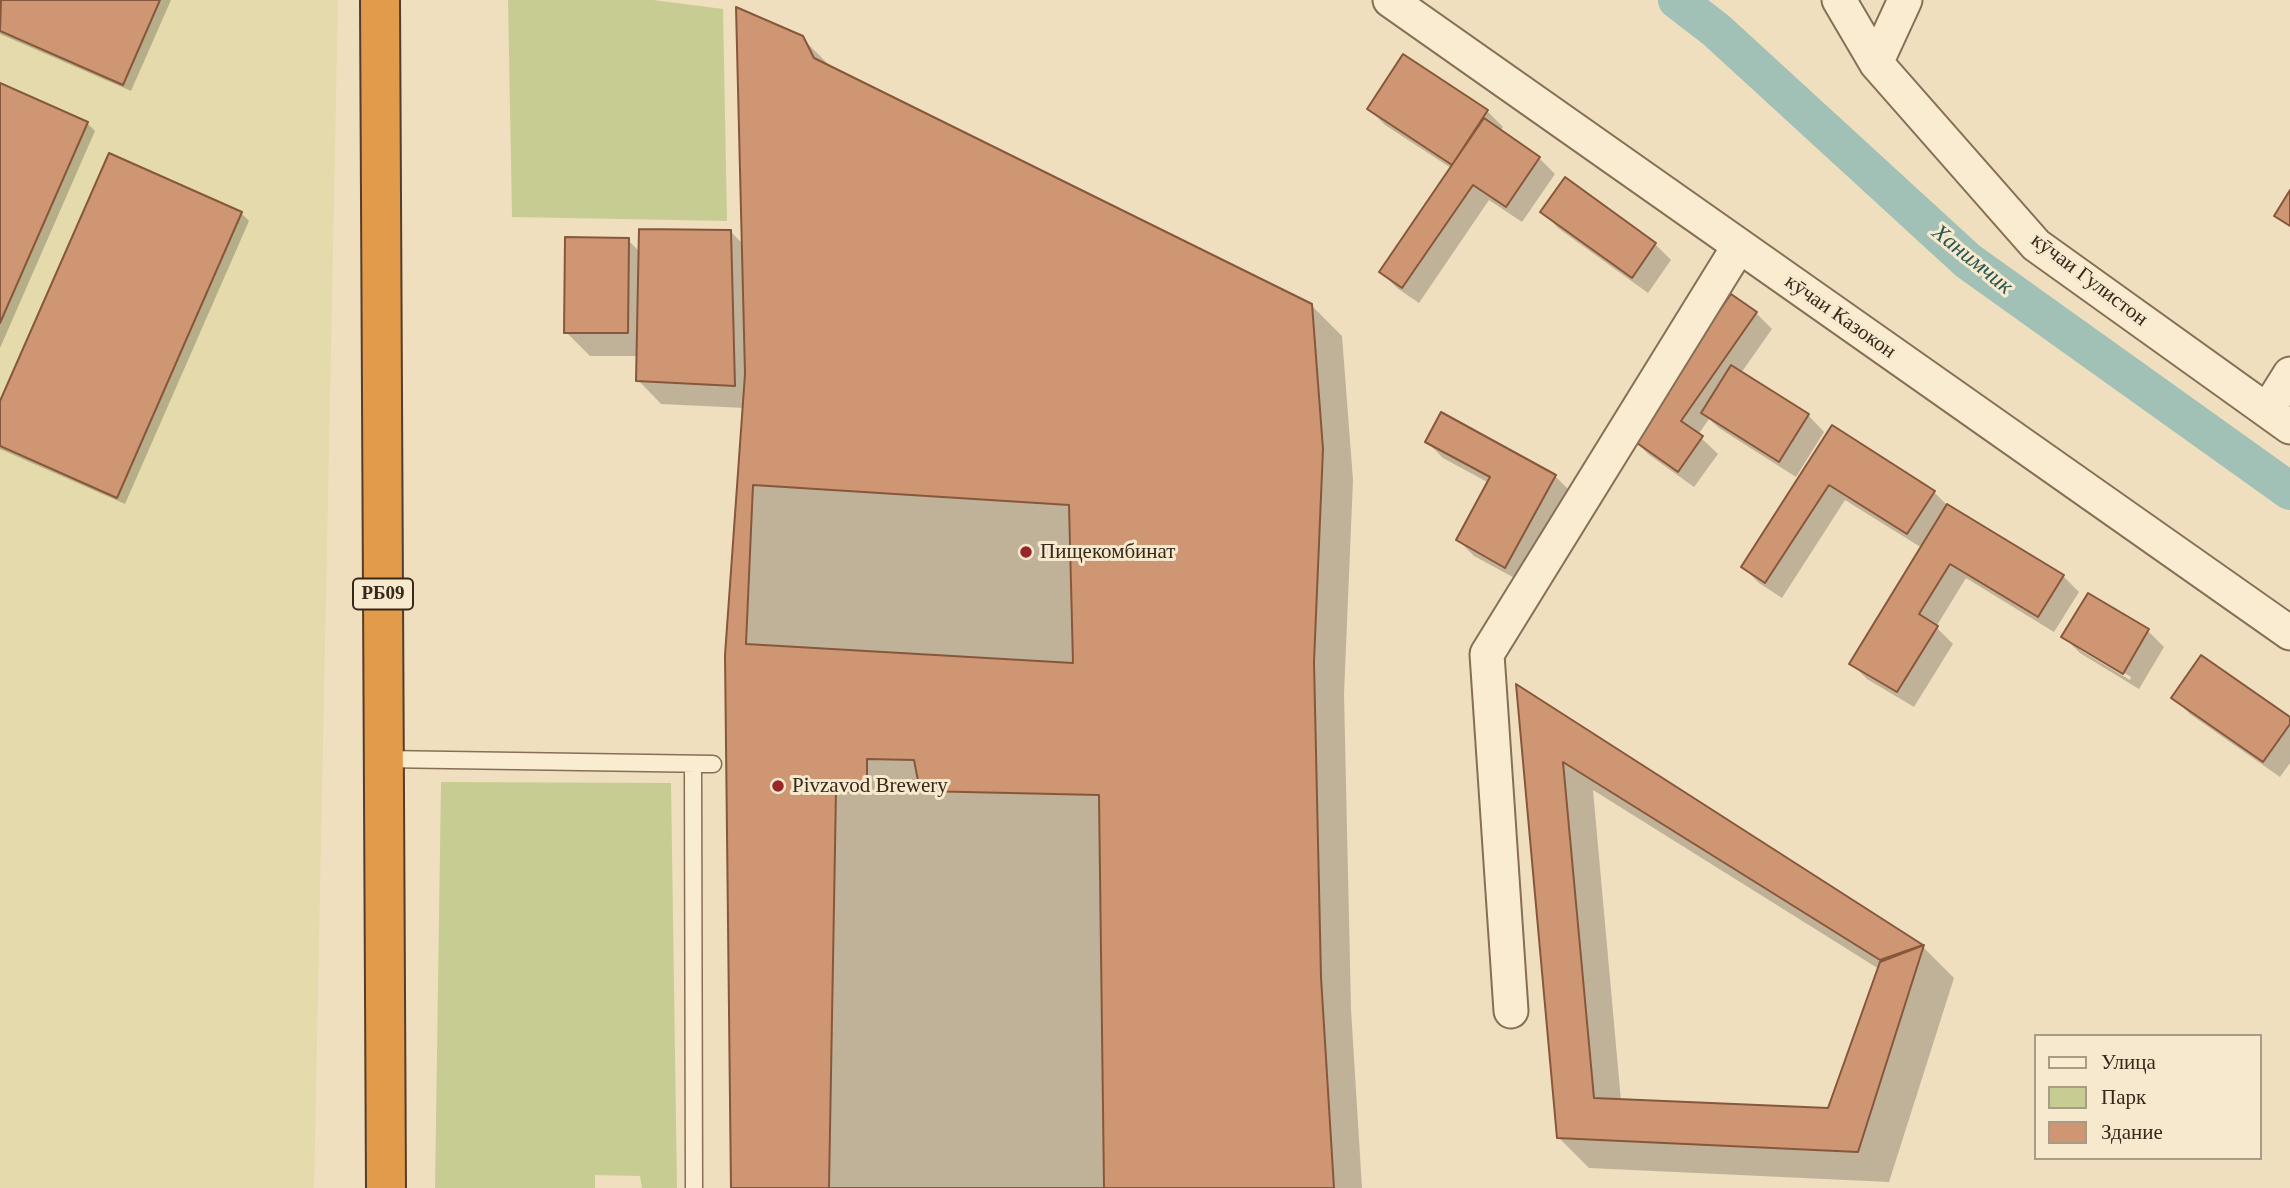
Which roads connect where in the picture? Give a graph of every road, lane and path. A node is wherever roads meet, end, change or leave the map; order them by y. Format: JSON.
{"nodes":[{"id":1,"x":380,"y":0,"type":"edge"},
{"id":2,"x":1390,"y":0,"type":"edge"},
{"id":3,"x":1839,"y":0,"type":"edge"},
{"id":4,"x":1905,"y":0,"type":"edge"},
{"id":5,"x":1876,"y":63,"type":"junction"},
{"id":6,"x":1739,"y":246,"type":"junction"},
{"id":7,"x":2290,"y":374,"type":"edge"},
{"id":8,"x":2279,"y":418,"type":"edge"},
{"id":9,"x":2290,"y":633,"type":"edge"},
{"id":10,"x":383,"y":758,"type":"junction"},
{"id":11,"x":693,"y":764,"type":"junction"},
{"id":12,"x":713,"y":764,"type":"dead end"},
{"id":13,"x":1511,"y":1011,"type":"dead end"},
{"id":14,"x":386,"y":1188,"type":"edge"},
{"id":15,"x":695,"y":1188,"type":"edge"}],
"edges":[{"from":1,"to":10,"type":"highway","number":"РБ09"},
{"from":2,"to":6,"type":"street","name":"кӯчаи Казокон"},
{"from":3,"to":5,"type":"street","name":"кӯчаи Гулистон"},
{"from":4,"to":5,"type":"street"},
{"from":5,"to":8,"type":"street","name":"кӯчаи Гулистон"},
{"from":6,"to":9,"type":"street","name":"кӯчаи Казокон"},
{"from":6,"to":13,"type":"street"},
{"from":7,"to":8,"type":"street","name":"кӯчаи Гулистон"},
{"from":10,"to":11,"type":"lane"},
{"from":10,"to":14,"type":"highway","number":"РБ09"},
{"from":11,"to":12,"type":"lane"},
{"from":11,"to":15,"type":"lane"}]}
